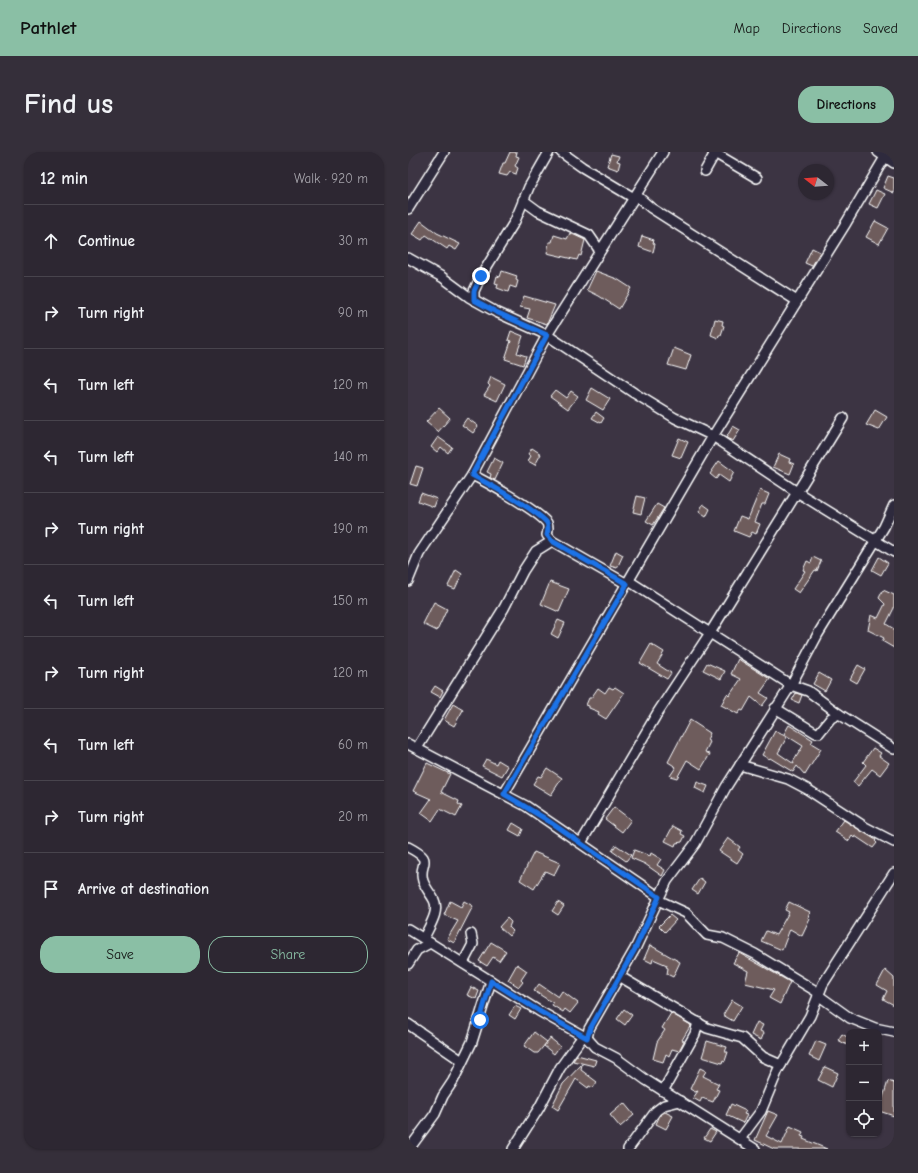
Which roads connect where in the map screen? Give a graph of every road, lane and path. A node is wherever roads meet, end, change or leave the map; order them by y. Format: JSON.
{"nodes":[{"id":1,"x":444,"y":152,"type":"edge"},
{"id":2,"x":549,"y":152,"type":"edge"},
{"id":3,"x":561,"y":152,"type":"edge"},
{"id":4,"x":663,"y":152,"type":"edge"},
{"id":5,"x":714,"y":153,"type":"edge"},
{"id":6,"x":884,"y":154,"type":"edge"},
{"id":7,"x":894,"y":163,"type":"edge"},
{"id":8,"x":705,"y":171,"type":"dead end"},
{"id":9,"x":757,"y":178,"type":"dead end"},
{"id":10,"x":635,"y":196,"type":"junction"},
{"id":11,"x":523,"y":200,"type":"junction"},
{"id":12,"x":408,"y":209,"type":"edge"},
{"id":13,"x":600,"y":251,"type":"junction"},
{"id":14,"x":408,"y":258,"type":"edge"},
{"id":15,"x":474,"y":300,"type":"junction"},
{"id":16,"x":797,"y":301,"type":"junction"},
{"id":17,"x":547,"y":335,"type":"junction"},
{"id":18,"x":842,"y":418,"type":"dead end"},
{"id":19,"x":713,"y":436,"type":"junction"},
{"id":20,"x":472,"y":475,"type":"junction"},
{"id":21,"x":798,"y":492,"type":"junction"},
{"id":22,"x":894,"y":506,"type":"edge"},
{"id":23,"x":875,"y":540,"type":"junction"},
{"id":24,"x":552,"y":541,"type":"junction"},
{"id":25,"x":894,"y":552,"type":"edge"},
{"id":26,"x":408,"y":581,"type":"edge"},
{"id":27,"x":628,"y":582,"type":"junction"},
{"id":28,"x":710,"y":633,"type":"junction"},
{"id":29,"x":791,"y":685,"type":"junction"},
{"id":30,"x":775,"y":708,"type":"junction"},
{"id":31,"x":839,"y":714,"type":"junction"},
{"id":32,"x":408,"y":744,"type":"edge"},
{"id":33,"x":417,"y":748,"type":"junction"},
{"id":34,"x":894,"y":749,"type":"edge"},
{"id":35,"x":740,"y":765,"type":"junction"},
{"id":36,"x":504,"y":794,"type":"junction"},
{"id":37,"x":894,"y":842,"type":"edge"},
{"id":38,"x":581,"y":843,"type":"junction"},
{"id":39,"x":408,"y":847,"type":"edge"},
{"id":40,"x":894,"y":873,"type":"edge"},
{"id":41,"x":658,"y":898,"type":"junction"},
{"id":42,"x":408,"y":929,"type":"edge"},
{"id":43,"x":471,"y":934,"type":"dead end"},
{"id":44,"x":427,"y":941,"type":"junction"},
{"id":45,"x":408,"y":963,"type":"edge"},
{"id":46,"x":463,"y":963,"type":"junction"},
{"id":47,"x":619,"y":976,"type":"junction"},
{"id":48,"x":491,"y":981,"type":"junction"},
{"id":49,"x":818,"y":994,"type":"junction"},
{"id":50,"x":698,"y":1022,"type":"junction"},
{"id":51,"x":408,"y":1024,"type":"edge"},
{"id":52,"x":894,"y":1032,"type":"edge"},
{"id":53,"x":585,"y":1037,"type":"junction"},
{"id":54,"x":462,"y":1061,"type":"junction"},
{"id":55,"x":781,"y":1065,"type":"junction"},
{"id":56,"x":663,"y":1091,"type":"junction"},
{"id":57,"x":680,"y":1101,"type":"junction"},
{"id":58,"x":742,"y":1143,"type":"edge"},
{"id":59,"x":409,"y":1149,"type":"edge"},
{"id":60,"x":514,"y":1149,"type":"edge"},
{"id":61,"x":628,"y":1149,"type":"edge"},
{"id":62,"x":755,"y":1149,"type":"edge"}],
"edges":[{"from":1,"to":12,"type":"street"},
{"from":2,"to":11,"type":"street"},
{"from":3,"to":10,"type":"street"},
{"from":4,"to":10,"type":"street"},
{"from":5,"to":8,"type":"street"},
{"from":5,"to":9,"type":"street"},
{"from":6,"to":7,"type":"street"},
{"from":6,"to":16,"type":"street"},
{"from":10,"to":13,"type":"street"},
{"from":10,"to":16,"type":"street"},
{"from":11,"to":13,"type":"street"},
{"from":11,"to":15,"type":"street"},
{"from":13,"to":17,"type":"street"},
{"from":14,"to":15,"type":"street"},
{"from":15,"to":17,"type":"street"},
{"from":16,"to":19,"type":"street"},
{"from":17,"to":19,"type":"street"},
{"from":17,"to":20,"type":"street"},
{"from":18,"to":21,"type":"street"},
{"from":19,"to":21,"type":"street"},
{"from":19,"to":27,"type":"street"},
{"from":20,"to":24,"type":"street"},
{"from":20,"to":26,"type":"street"},
{"from":21,"to":23,"type":"street"},
{"from":21,"to":28,"type":"street"},
{"from":22,"to":23,"type":"street"},
{"from":23,"to":25,"type":"street"},
{"from":23,"to":29,"type":"street"},
{"from":24,"to":27,"type":"street"},
{"from":24,"to":33,"type":"street"},
{"from":27,"to":28,"type":"street"},
{"from":27,"to":36,"type":"street"},
{"from":28,"to":29,"type":"street"},
{"from":28,"to":38,"type":"street"},
{"from":29,"to":30,"type":"street"},
{"from":29,"to":31,"type":"street"},
{"from":30,"to":31,"type":"street"},
{"from":30,"to":35,"type":"street"},
{"from":31,"to":34,"type":"street"},
{"from":32,"to":33,"type":"street"},
{"from":33,"to":36,"type":"street"},
{"from":35,"to":37,"type":"street"},
{"from":35,"to":41,"type":"street"},
{"from":36,"to":38,"type":"street"},
{"from":38,"to":41,"type":"street"},
{"from":39,"to":44,"type":"street"},
{"from":40,"to":49,"type":"street"},
{"from":41,"to":47,"type":"street"},
{"from":41,"to":49,"type":"street"},
{"from":42,"to":44,"type":"street"},
{"from":43,"to":46,"type":"street"},
{"from":44,"to":45,"type":"street"},
{"from":44,"to":46,"type":"street"},
{"from":46,"to":48,"type":"street"},
{"from":47,"to":50,"type":"street"},
{"from":47,"to":53,"type":"street"},
{"from":48,"to":53,"type":"street"},
{"from":48,"to":54,"type":"street"},
{"from":49,"to":52,"type":"street"},
{"from":49,"to":55,"type":"street"},
{"from":50,"to":55,"type":"street"},
{"from":50,"to":56,"type":"street"},
{"from":51,"to":54,"type":"street"},
{"from":53,"to":56,"type":"street"},
{"from":53,"to":60,"type":"street"},
{"from":54,"to":59,"type":"street"},
{"from":55,"to":58,"type":"street"},
{"from":56,"to":57,"type":"street"},
{"from":57,"to":58,"type":"street"},
{"from":57,"to":61,"type":"street"},
{"from":58,"to":62,"type":"street"}]}
